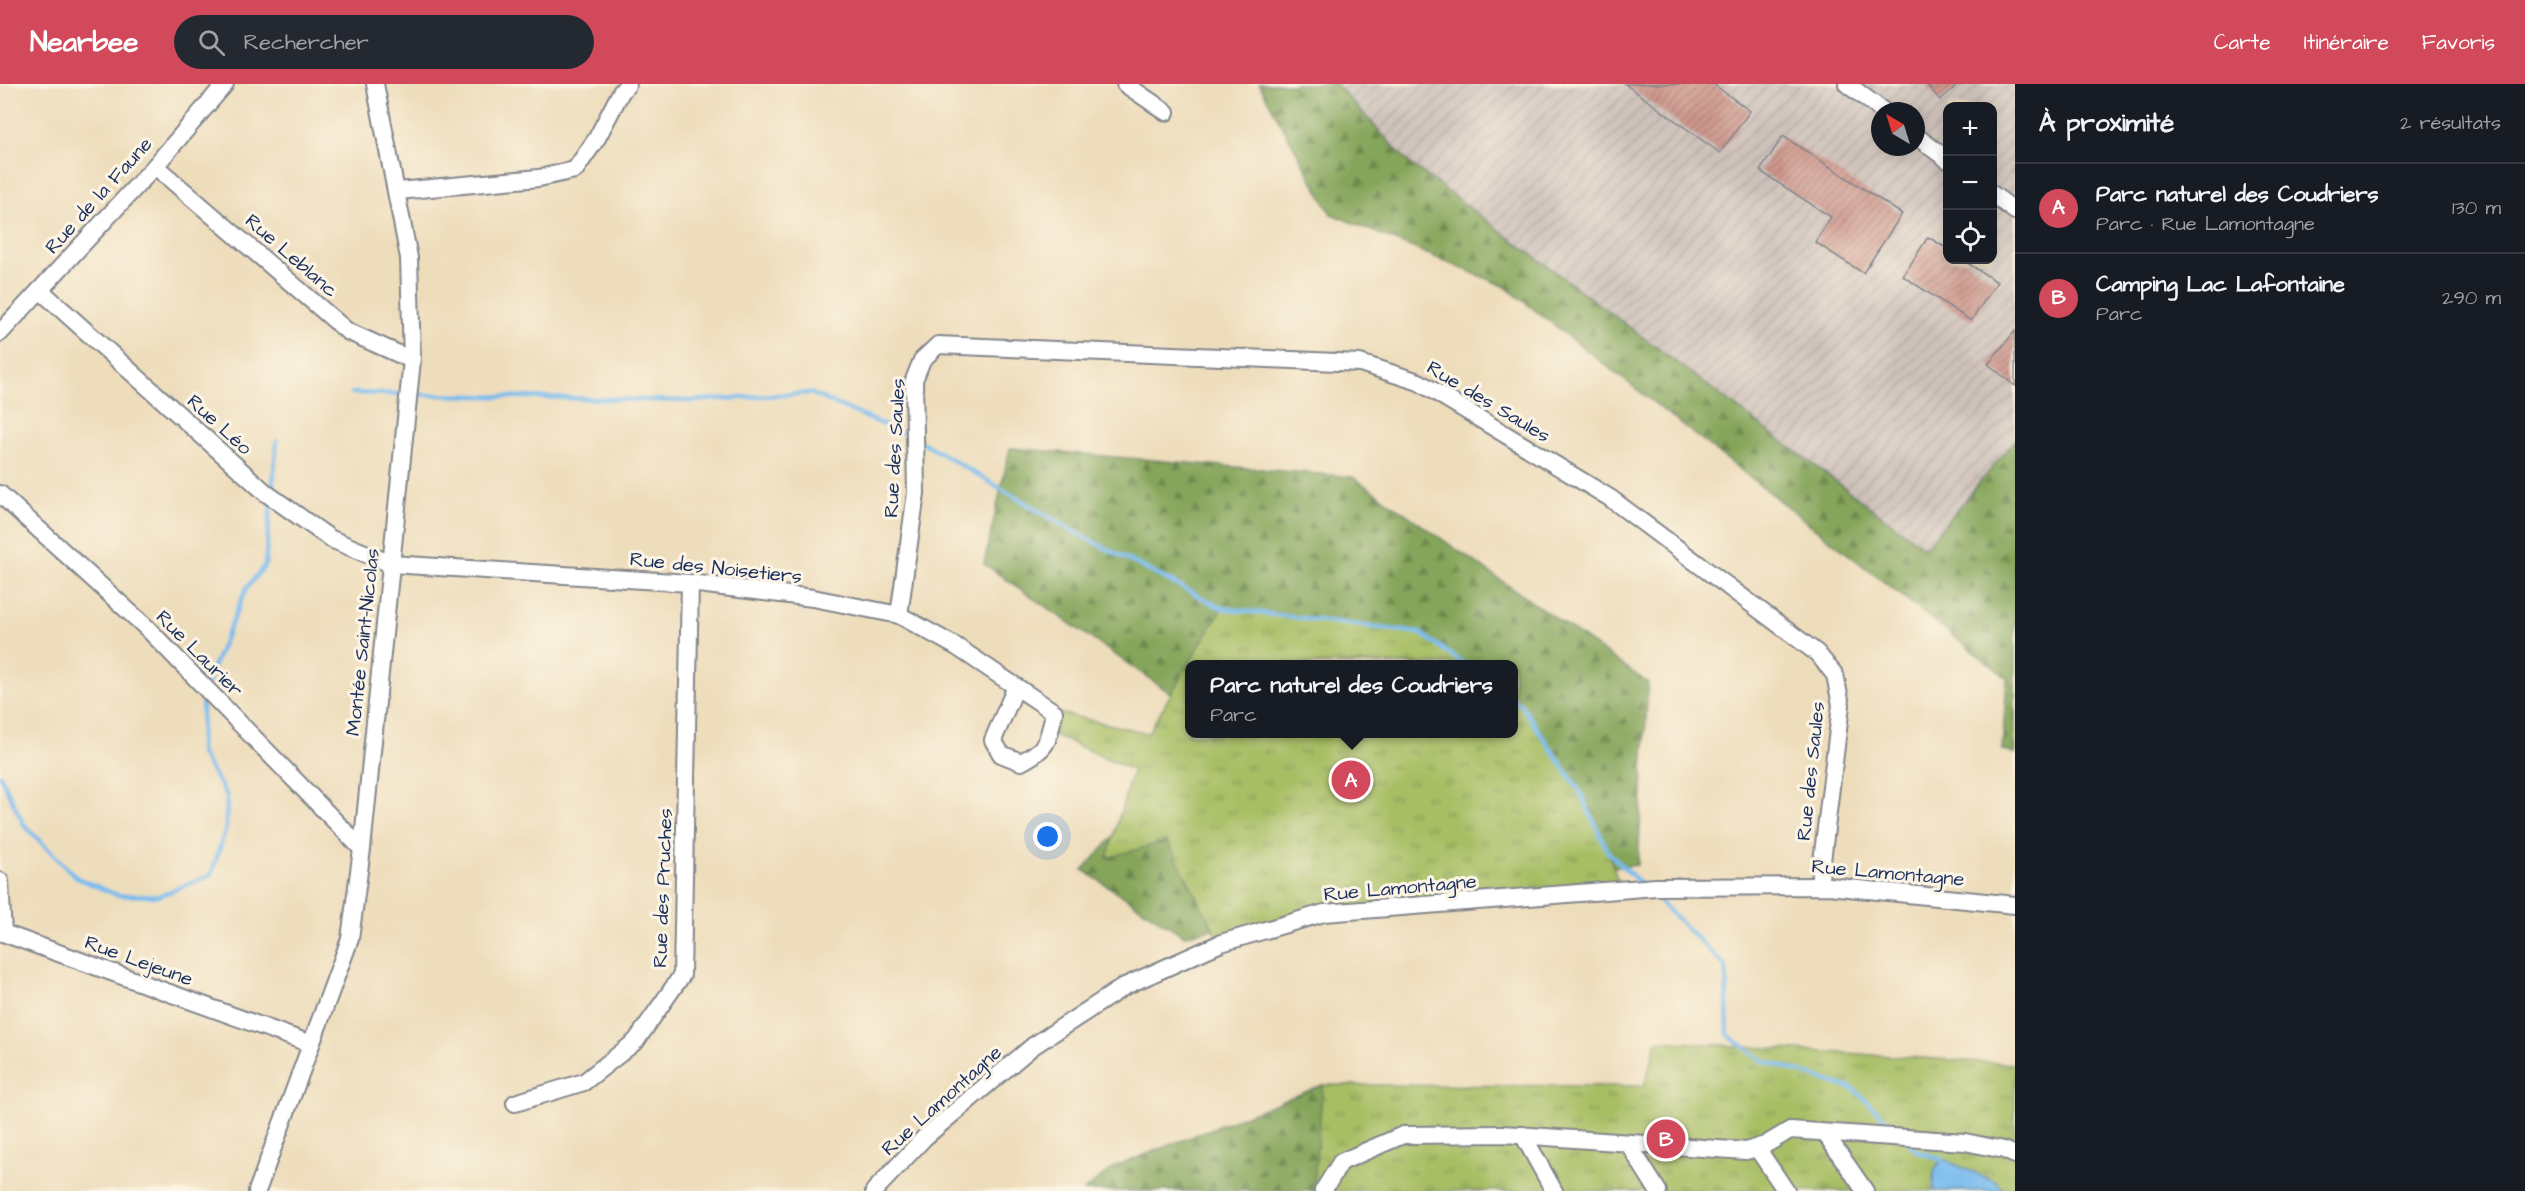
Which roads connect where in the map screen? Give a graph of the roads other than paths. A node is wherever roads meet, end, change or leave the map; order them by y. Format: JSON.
{"nodes":[{"id":1,"x":225,"y":84,"type":"edge"},
{"id":2,"x":375,"y":84,"type":"edge"},
{"id":3,"x":628,"y":84,"type":"edge"},
{"id":4,"x":1125,"y":84,"type":"edge"},
{"id":5,"x":1847,"y":84,"type":"edge"},
{"id":6,"x":1871,"y":102,"type":"edge"},
{"id":7,"x":1166,"y":112,"type":"dead end"},
{"id":8,"x":1925,"y":143,"type":"edge"},
{"id":9,"x":1943,"y":157,"type":"edge"},
{"id":10,"x":155,"y":166,"type":"junction"},
{"id":11,"x":398,"y":191,"type":"junction"},
{"id":12,"x":1997,"y":198,"type":"edge"},
{"id":13,"x":2015,"y":212,"type":"edge"},
{"id":14,"x":40,"y":290,"type":"junction"},
{"id":15,"x":0,"y":333,"type":"edge"},
{"id":16,"x":412,"y":360,"type":"junction"},
{"id":17,"x":0,"y":494,"type":"edge"},
{"id":18,"x":391,"y":564,"type":"junction"},
{"id":19,"x":690,"y":583,"type":"junction"},
{"id":20,"x":899,"y":615,"type":"junction"},
{"id":21,"x":1016,"y":687,"type":"dead end"},
{"id":22,"x":362,"y":849,"type":"junction"},
{"id":23,"x":0,"y":880,"type":"edge"},
{"id":24,"x":1819,"y":886,"type":"junction"},
{"id":25,"x":2015,"y":904,"type":"edge"},
{"id":26,"x":1,"y":935,"type":"edge"},
{"id":27,"x":311,"y":1044,"type":"junction"},
{"id":28,"x":515,"y":1103,"type":"dead end"},
{"id":29,"x":1825,"y":1133,"type":"junction"},
{"id":30,"x":1523,"y":1135,"type":"junction"},
{"id":31,"x":1628,"y":1143,"type":"junction"},
{"id":32,"x":1757,"y":1148,"type":"junction"},
{"id":33,"x":2015,"y":1155,"type":"edge"},
{"id":34,"x":257,"y":1191,"type":"edge"},
{"id":35,"x":874,"y":1191,"type":"edge"},
{"id":36,"x":1323,"y":1191,"type":"edge"},
{"id":37,"x":1554,"y":1191,"type":"edge"},
{"id":38,"x":1658,"y":1191,"type":"edge"},
{"id":39,"x":1786,"y":1191,"type":"edge"},
{"id":40,"x":1865,"y":1191,"type":"edge"}],
"edges":[{"from":1,"to":10,"type":"street","name":"Rue de la Faune"},
{"from":2,"to":11,"type":"street","name":"Montée Saint-Nicolas"},
{"from":3,"to":11,"type":"street"},
{"from":4,"to":7,"type":"street"},
{"from":5,"to":6,"type":"street"},
{"from":8,"to":9,"type":"street"},
{"from":10,"to":14,"type":"street","name":"Rue de la Faune"},
{"from":10,"to":16,"type":"street","name":"Rue Leblanc"},
{"from":11,"to":16,"type":"street","name":"Montée Saint-Nicolas"},
{"from":12,"to":13,"type":"street"},
{"from":14,"to":15,"type":"street","name":"Rue de la Faune"},
{"from":14,"to":18,"type":"street","name":"Rue Léo"},
{"from":16,"to":18,"type":"street","name":"Montée Saint-Nicolas"},
{"from":17,"to":22,"type":"street","name":"Rue Laurier"},
{"from":18,"to":19,"type":"street","name":"Rue des Noisetiers"},
{"from":18,"to":22,"type":"street","name":"Montée Saint-Nicolas"},
{"from":19,"to":20,"type":"street","name":"Rue des Noisetiers"},
{"from":19,"to":28,"type":"street","name":"Rue des Pruches"},
{"from":20,"to":21,"type":"street","name":"Rue des Noisetiers"},
{"from":20,"to":24,"type":"street","name":"Rue des Saules"},
{"from":22,"to":27,"type":"street","name":"Montée Saint-Nicolas"},
{"from":23,"to":26,"type":"street","name":"Rue Lejeune"},
{"from":24,"to":25,"type":"street","name":"Rue Lamontagne"},
{"from":24,"to":35,"type":"street","name":"Rue Lamontagne"},
{"from":26,"to":27,"type":"street","name":"Rue Lejeune"},
{"from":27,"to":34,"type":"street","name":"Montée Saint-Nicolas"},
{"from":29,"to":32,"type":"street"},
{"from":29,"to":33,"type":"street"},
{"from":29,"to":40,"type":"street"},
{"from":30,"to":31,"type":"street"},
{"from":30,"to":36,"type":"street"},
{"from":30,"to":37,"type":"street"},
{"from":31,"to":32,"type":"street"},
{"from":31,"to":38,"type":"street"},
{"from":32,"to":39,"type":"street"}]}
